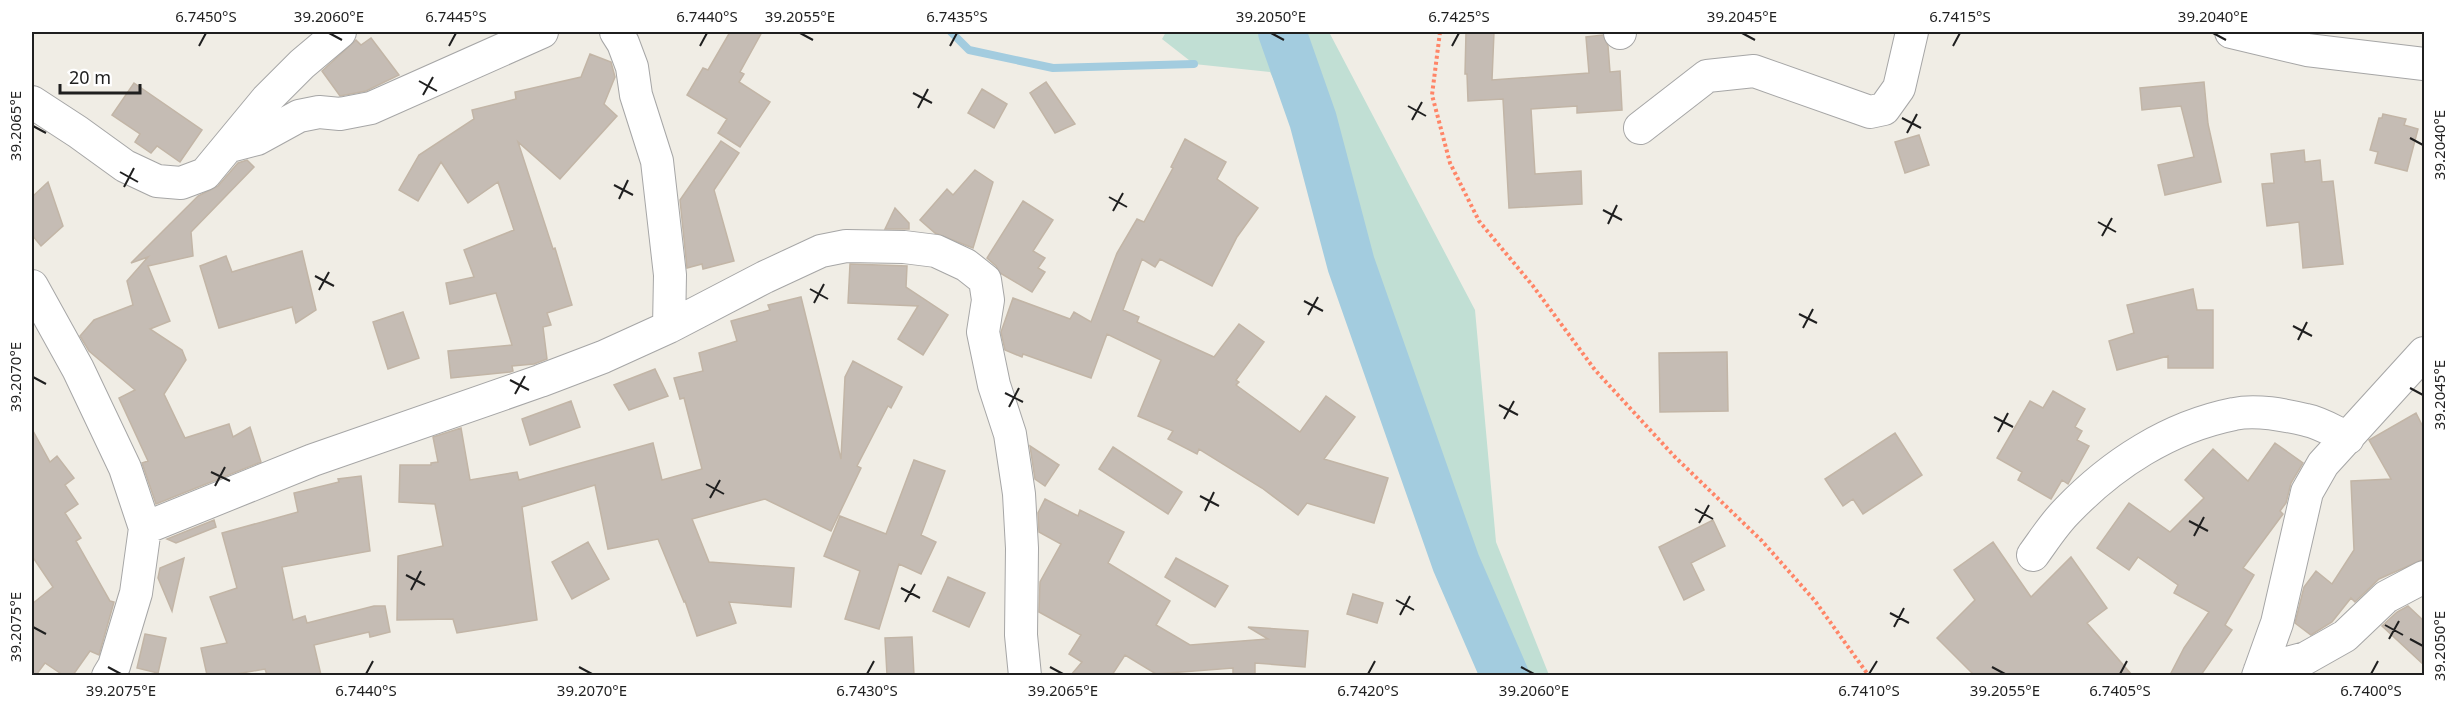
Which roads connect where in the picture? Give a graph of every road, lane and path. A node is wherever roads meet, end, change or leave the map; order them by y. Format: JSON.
{"nodes":[{"id":1,"x":340,"y":32,"type":"edge"},
{"id":2,"x":542,"y":32,"type":"edge"},
{"id":3,"x":616,"y":32,"type":"edge"},
{"id":4,"x":1440,"y":32,"type":"edge"},
{"id":5,"x":1912,"y":32,"type":"edge"},
{"id":6,"x":2231,"y":32,"type":"edge"},
{"id":7,"x":2424,"y":64,"type":"edge"},
{"id":8,"x":32,"y":102,"type":"edge"},
{"id":9,"x":1640,"y":128,"type":"dead end"},
{"id":10,"x":230,"y":146,"type":"junction"},
{"id":11,"x":32,"y":285,"type":"edge"},
{"id":12,"x":669,"y":327,"type":"junction"},
{"id":13,"x":2424,"y":353,"type":"edge"},
{"id":14,"x":2349,"y":438,"type":"junction"},
{"id":15,"x":145,"y":528,"type":"junction"},
{"id":16,"x":2033,"y":555,"type":"dead end"},
{"id":17,"x":2424,"y":578,"type":"edge"},
{"id":18,"x":117,"y":672,"type":"edge"},
{"id":19,"x":2259,"y":673,"type":"edge"},
{"id":20,"x":1025,"y":675,"type":"edge"},
{"id":21,"x":1869,"y":675,"type":"edge"}],
"edges":[{"from":1,"to":10,"type":"street"},
{"from":2,"to":10,"type":"street"},
{"from":3,"to":12,"type":"street"},
{"from":4,"to":21,"type":"path"},
{"from":5,"to":9,"type":"street"},
{"from":6,"to":7,"type":"street"},
{"from":8,"to":10,"type":"street"},
{"from":11,"to":15,"type":"street"},
{"from":12,"to":15,"type":"street"},
{"from":12,"to":20,"type":"street"},
{"from":13,"to":14,"type":"street"},
{"from":14,"to":16,"type":"street"},
{"from":14,"to":19,"type":"street"},
{"from":15,"to":18,"type":"street"},
{"from":17,"to":19,"type":"street"}]}
